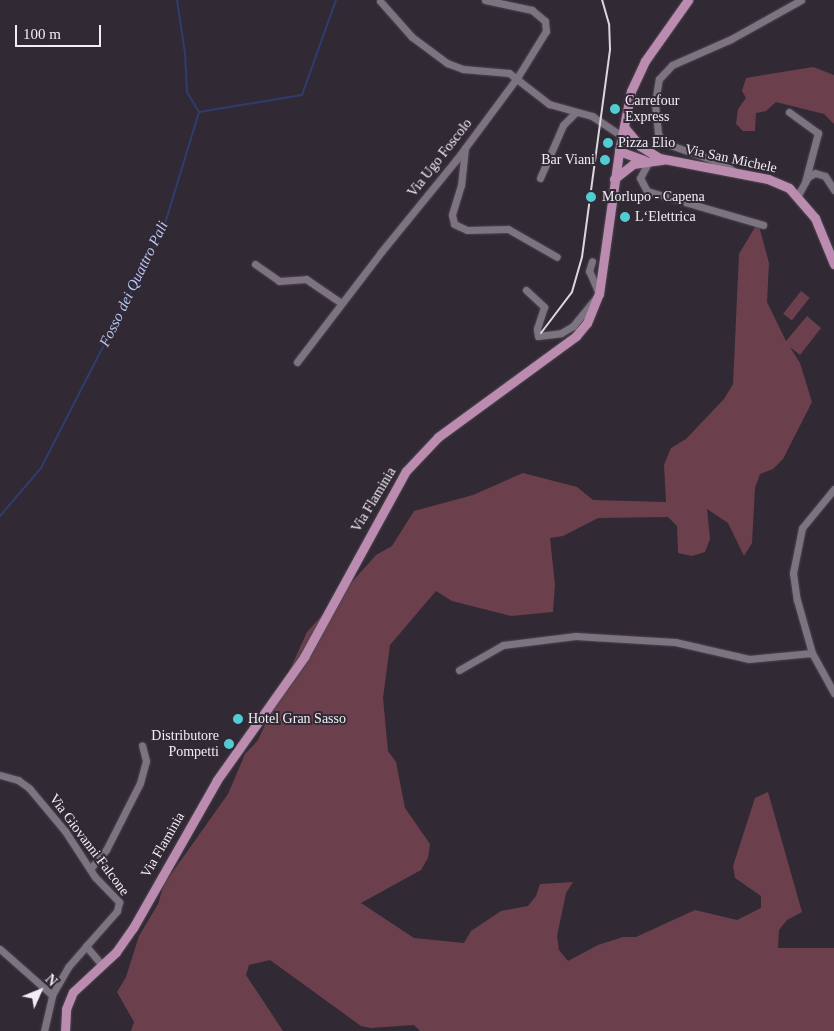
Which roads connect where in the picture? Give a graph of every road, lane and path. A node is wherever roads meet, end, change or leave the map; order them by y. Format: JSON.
{"nodes":[{"id":1,"x":485,"y":0,"type":"edge"},
{"id":2,"x":688,"y":0,"type":"edge"},
{"id":3,"x":801,"y":0,"type":"edge"},
{"id":4,"x":380,"y":1,"type":"edge"},
{"id":5,"x":517,"y":78,"type":"junction"},
{"id":6,"x":576,"y":112,"type":"junction"},
{"id":7,"x":789,"y":112,"type":"dead end"},
{"id":8,"x":623,"y":131,"type":"junction"},
{"id":9,"x":465,"y":147,"type":"junction"},
{"id":10,"x":619,"y":150,"type":"junction"},
{"id":11,"x":648,"y":156,"type":"junction"},
{"id":12,"x":736,"y":173,"type":"junction"},
{"id":13,"x":540,"y":178,"type":"dead end"},
{"id":14,"x":614,"y":179,"type":"junction"},
{"id":15,"x":805,"y":182,"type":"junction"},
{"id":16,"x":834,"y":190,"type":"edge"},
{"id":17,"x":798,"y":195,"type":"junction"},
{"id":18,"x":763,"y":225,"type":"dead end"},
{"id":19,"x":558,"y":257,"type":"dead end"},
{"id":20,"x":592,"y":260,"type":"dead end"},
{"id":21,"x":255,"y":264,"type":"dead end"},
{"id":22,"x":834,"y":264,"type":"edge"},
{"id":23,"x":526,"y":290,"type":"dead end"},
{"id":24,"x":599,"y":294,"type":"junction"},
{"id":25,"x":341,"y":303,"type":"junction"},
{"id":26,"x":297,"y":362,"type":"dead end"},
{"id":27,"x":834,"y":489,"type":"edge"},
{"id":28,"x":812,"y":653,"type":"junction"},
{"id":29,"x":459,"y":670,"type":"dead end"},
{"id":30,"x":834,"y":692,"type":"edge"},
{"id":31,"x":142,"y":745,"type":"dead end"},
{"id":32,"x":0,"y":775,"type":"edge"},
{"id":33,"x":90,"y":869,"type":"junction"},
{"id":34,"x":86,"y":946,"type":"junction"},
{"id":35,"x":0,"y":949,"type":"edge"},
{"id":36,"x":102,"y":965,"type":"junction"},
{"id":37,"x":52,"y":995,"type":"junction"},
{"id":38,"x":44,"y":1031,"type":"edge"},
{"id":39,"x":65,"y":1031,"type":"edge"}],
"edges":[{"from":1,"to":5,"type":"street","name":"Via Ugo Foscolo"},
{"from":2,"to":8,"type":"main road","name":"Via Flaminia"},
{"from":3,"to":12,"type":"street"},
{"from":4,"to":5,"type":"street"},
{"from":5,"to":6,"type":"street"},
{"from":5,"to":9,"type":"street","name":"Via Ugo Foscolo"},
{"from":6,"to":8,"type":"street"},
{"from":6,"to":13,"type":"street"},
{"from":7,"to":15,"type":"street"},
{"from":8,"to":10,"type":"main road","name":"Via Flaminia"},
{"from":8,"to":11,"type":"main road"},
{"from":9,"to":19,"type":"street"},
{"from":9,"to":25,"type":"street","name":"Via Ugo Foscolo"},
{"from":10,"to":11,"type":"main road"},
{"from":10,"to":14,"type":"main road","name":"Via Flaminia"},
{"from":11,"to":12,"type":"main road","name":"Via San Michele"},
{"from":11,"to":14,"type":"main road"},
{"from":11,"to":18,"type":"street"},
{"from":12,"to":17,"type":"main road","name":"Via San Michele"},
{"from":14,"to":24,"type":"main road","name":"Via Flaminia"},
{"from":15,"to":16,"type":"street"},
{"from":15,"to":17,"type":"street"},
{"from":17,"to":22,"type":"main road","name":"Via San Michele"},
{"from":20,"to":24,"type":"street"},
{"from":21,"to":25,"type":"street"},
{"from":23,"to":24,"type":"street"},
{"from":24,"to":36,"type":"main road","name":"Via Flaminia"},
{"from":25,"to":26,"type":"street","name":"Via Ugo Foscolo"},
{"from":27,"to":28,"type":"street"},
{"from":28,"to":29,"type":"street"},
{"from":28,"to":30,"type":"street"},
{"from":31,"to":33,"type":"street"},
{"from":32,"to":33,"type":"street","name":"Via Giovanni Falcone"},
{"from":33,"to":34,"type":"street","name":"Via Giovanni Falcone"},
{"from":34,"to":36,"type":"street"},
{"from":34,"to":37,"type":"street"},
{"from":35,"to":37,"type":"street"},
{"from":36,"to":39,"type":"main road","name":"Via Flaminia"},
{"from":37,"to":38,"type":"street"}]}
